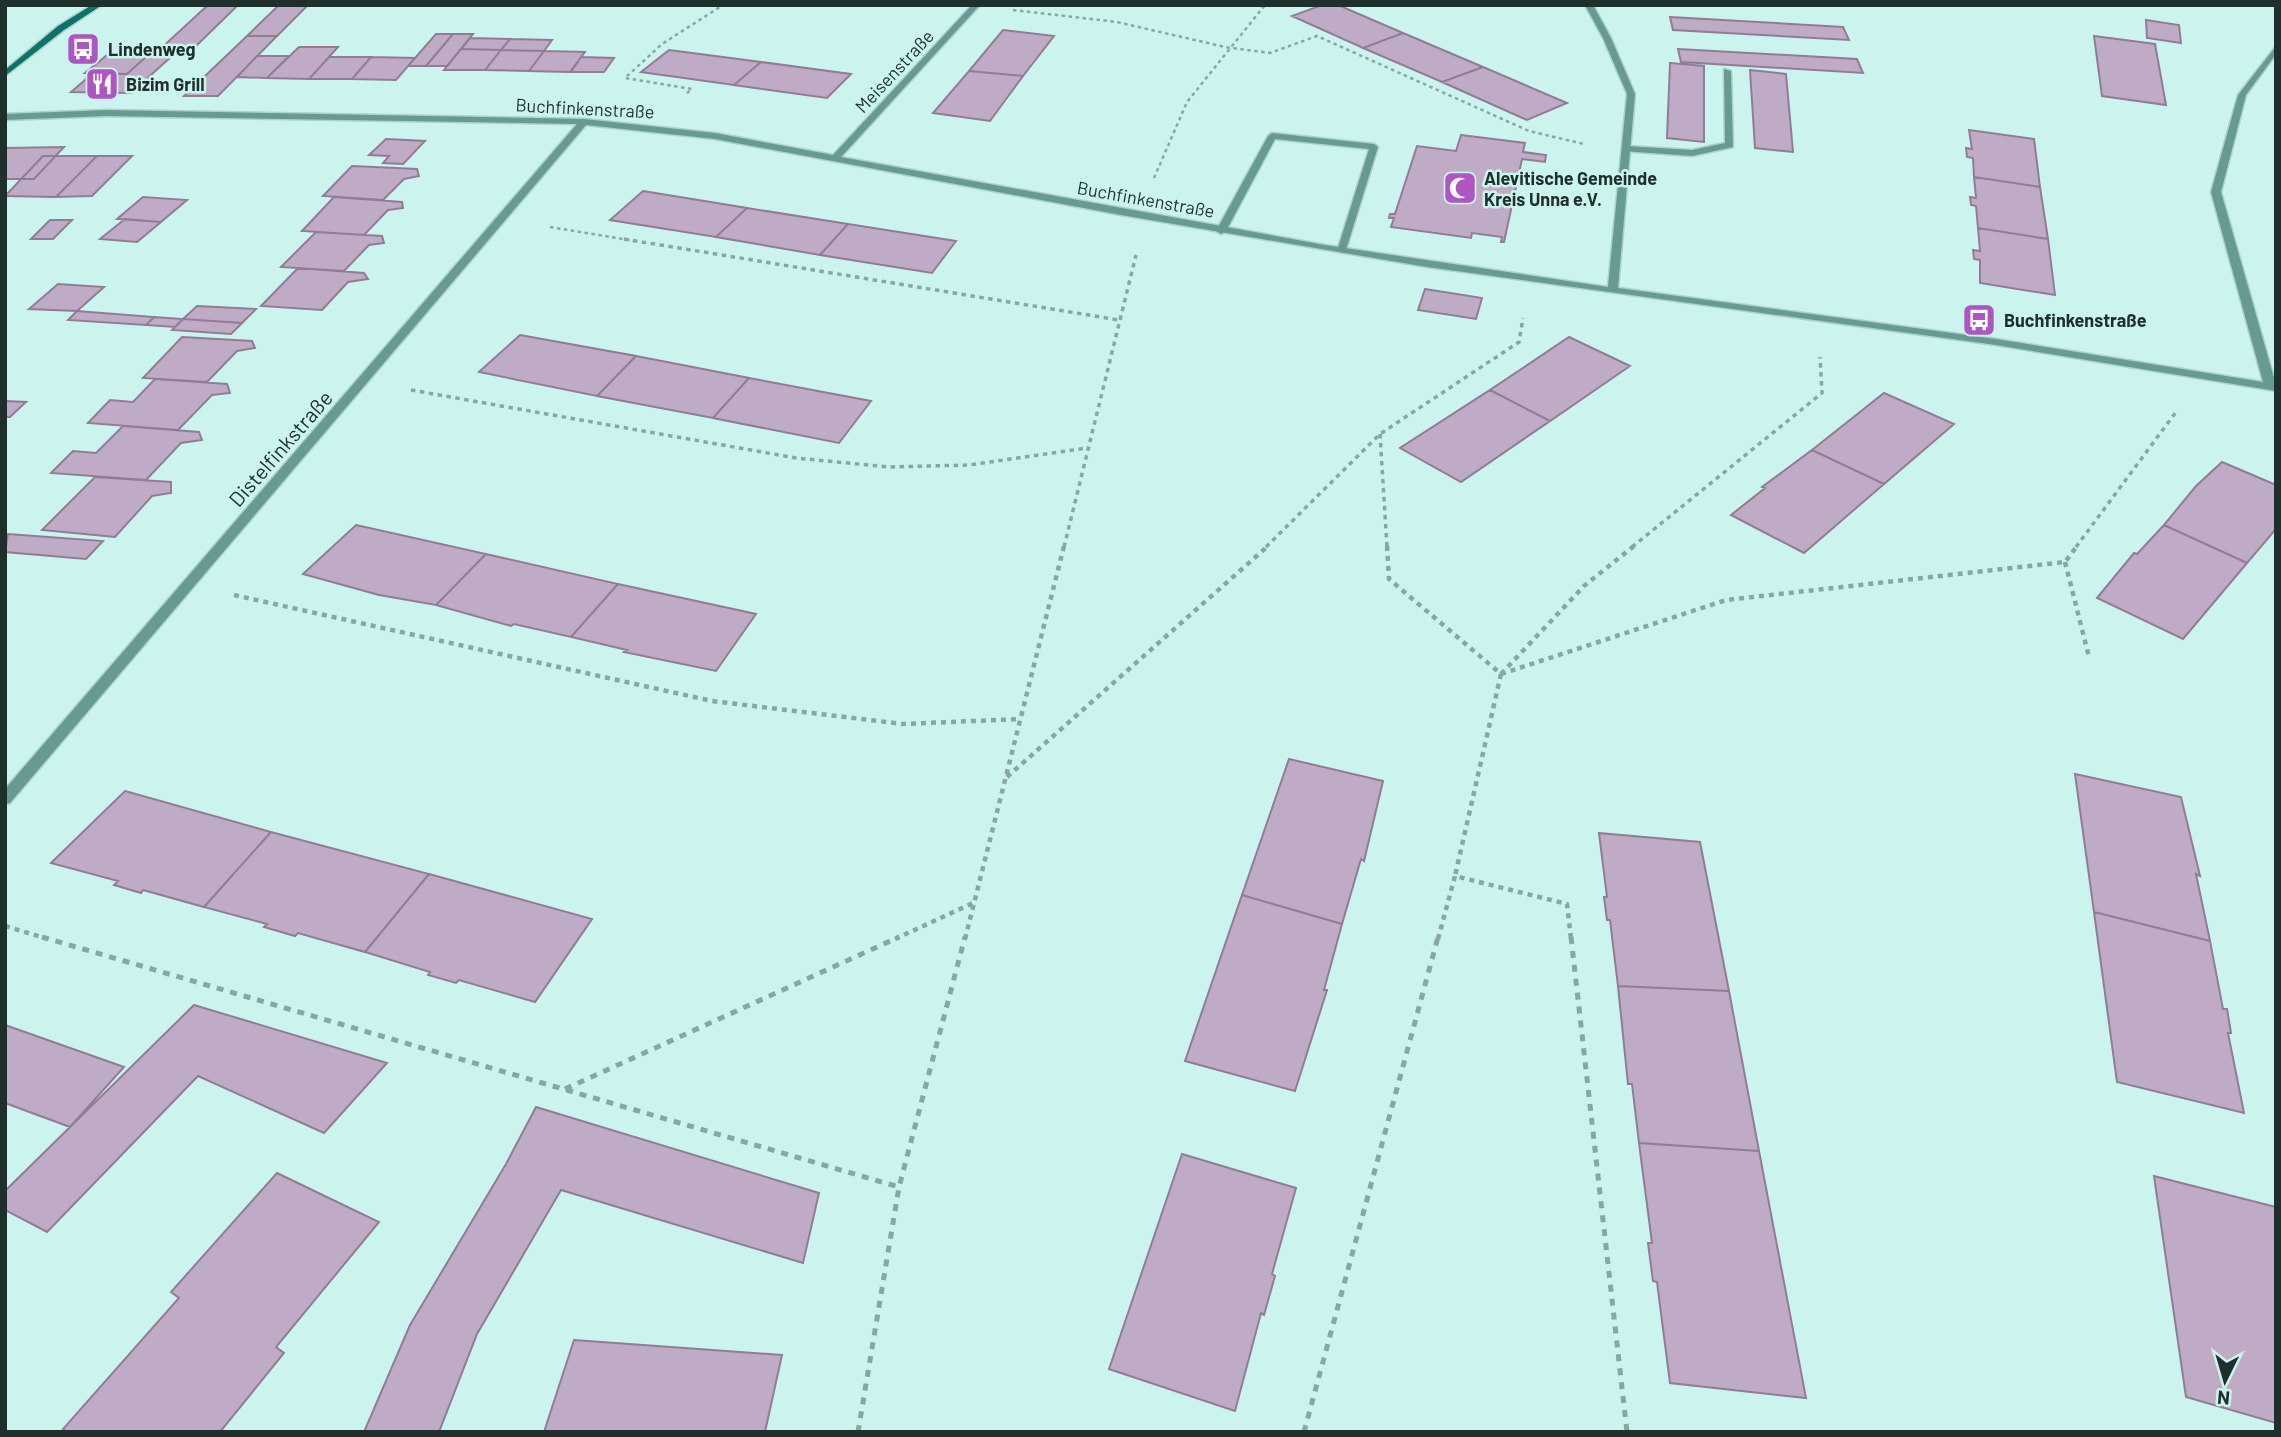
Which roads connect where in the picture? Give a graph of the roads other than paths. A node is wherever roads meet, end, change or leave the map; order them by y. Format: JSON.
{"nodes":[{"id":1,"x":98,"y":5,"type":"edge"},
{"id":2,"x":1588,"y":5,"type":"edge"},
{"id":3,"x":976,"y":6,"type":"edge"},
{"id":4,"x":2276,"y":48,"type":"edge"},
{"id":5,"x":1727,"y":71,"type":"dead end"},
{"id":6,"x":5,"y":74,"type":"edge"},
{"id":7,"x":5,"y":117,"type":"edge"},
{"id":8,"x":583,"y":122,"type":"junction"},
{"id":9,"x":1626,"y":149,"type":"junction"},
{"id":10,"x":835,"y":158,"type":"junction"},
{"id":11,"x":1222,"y":231,"type":"junction"},
{"id":12,"x":1342,"y":251,"type":"junction"},
{"id":13,"x":1613,"y":289,"type":"junction"},
{"id":14,"x":2273,"y":387,"type":"edge"},
{"id":15,"x":5,"y":799,"type":"edge"}],
"edges":[{"from":1,"to":6,"type":"main road"},
{"from":2,"to":9,"type":"street"},
{"from":3,"to":10,"type":"street","name":"Meisenstraße"},
{"from":4,"to":14,"type":"street"},
{"from":5,"to":9,"type":"street"},
{"from":7,"to":8,"type":"street","name":"Buchfinkenstraße"},
{"from":8,"to":10,"type":"street","name":"Buchfinkenstraße"},
{"from":8,"to":15,"type":"street","name":"Distelfinkstraße"},
{"from":9,"to":13,"type":"street"},
{"from":10,"to":11,"type":"street","name":"Buchfinkenstraße"},
{"from":11,"to":12,"type":"street","name":"Buchfinkenstraße"},
{"from":11,"to":12,"type":"street"},
{"from":12,"to":13,"type":"street","name":"Buchfinkenstraße"},
{"from":13,"to":14,"type":"street","name":"Buchfinkenstraße"}]}
